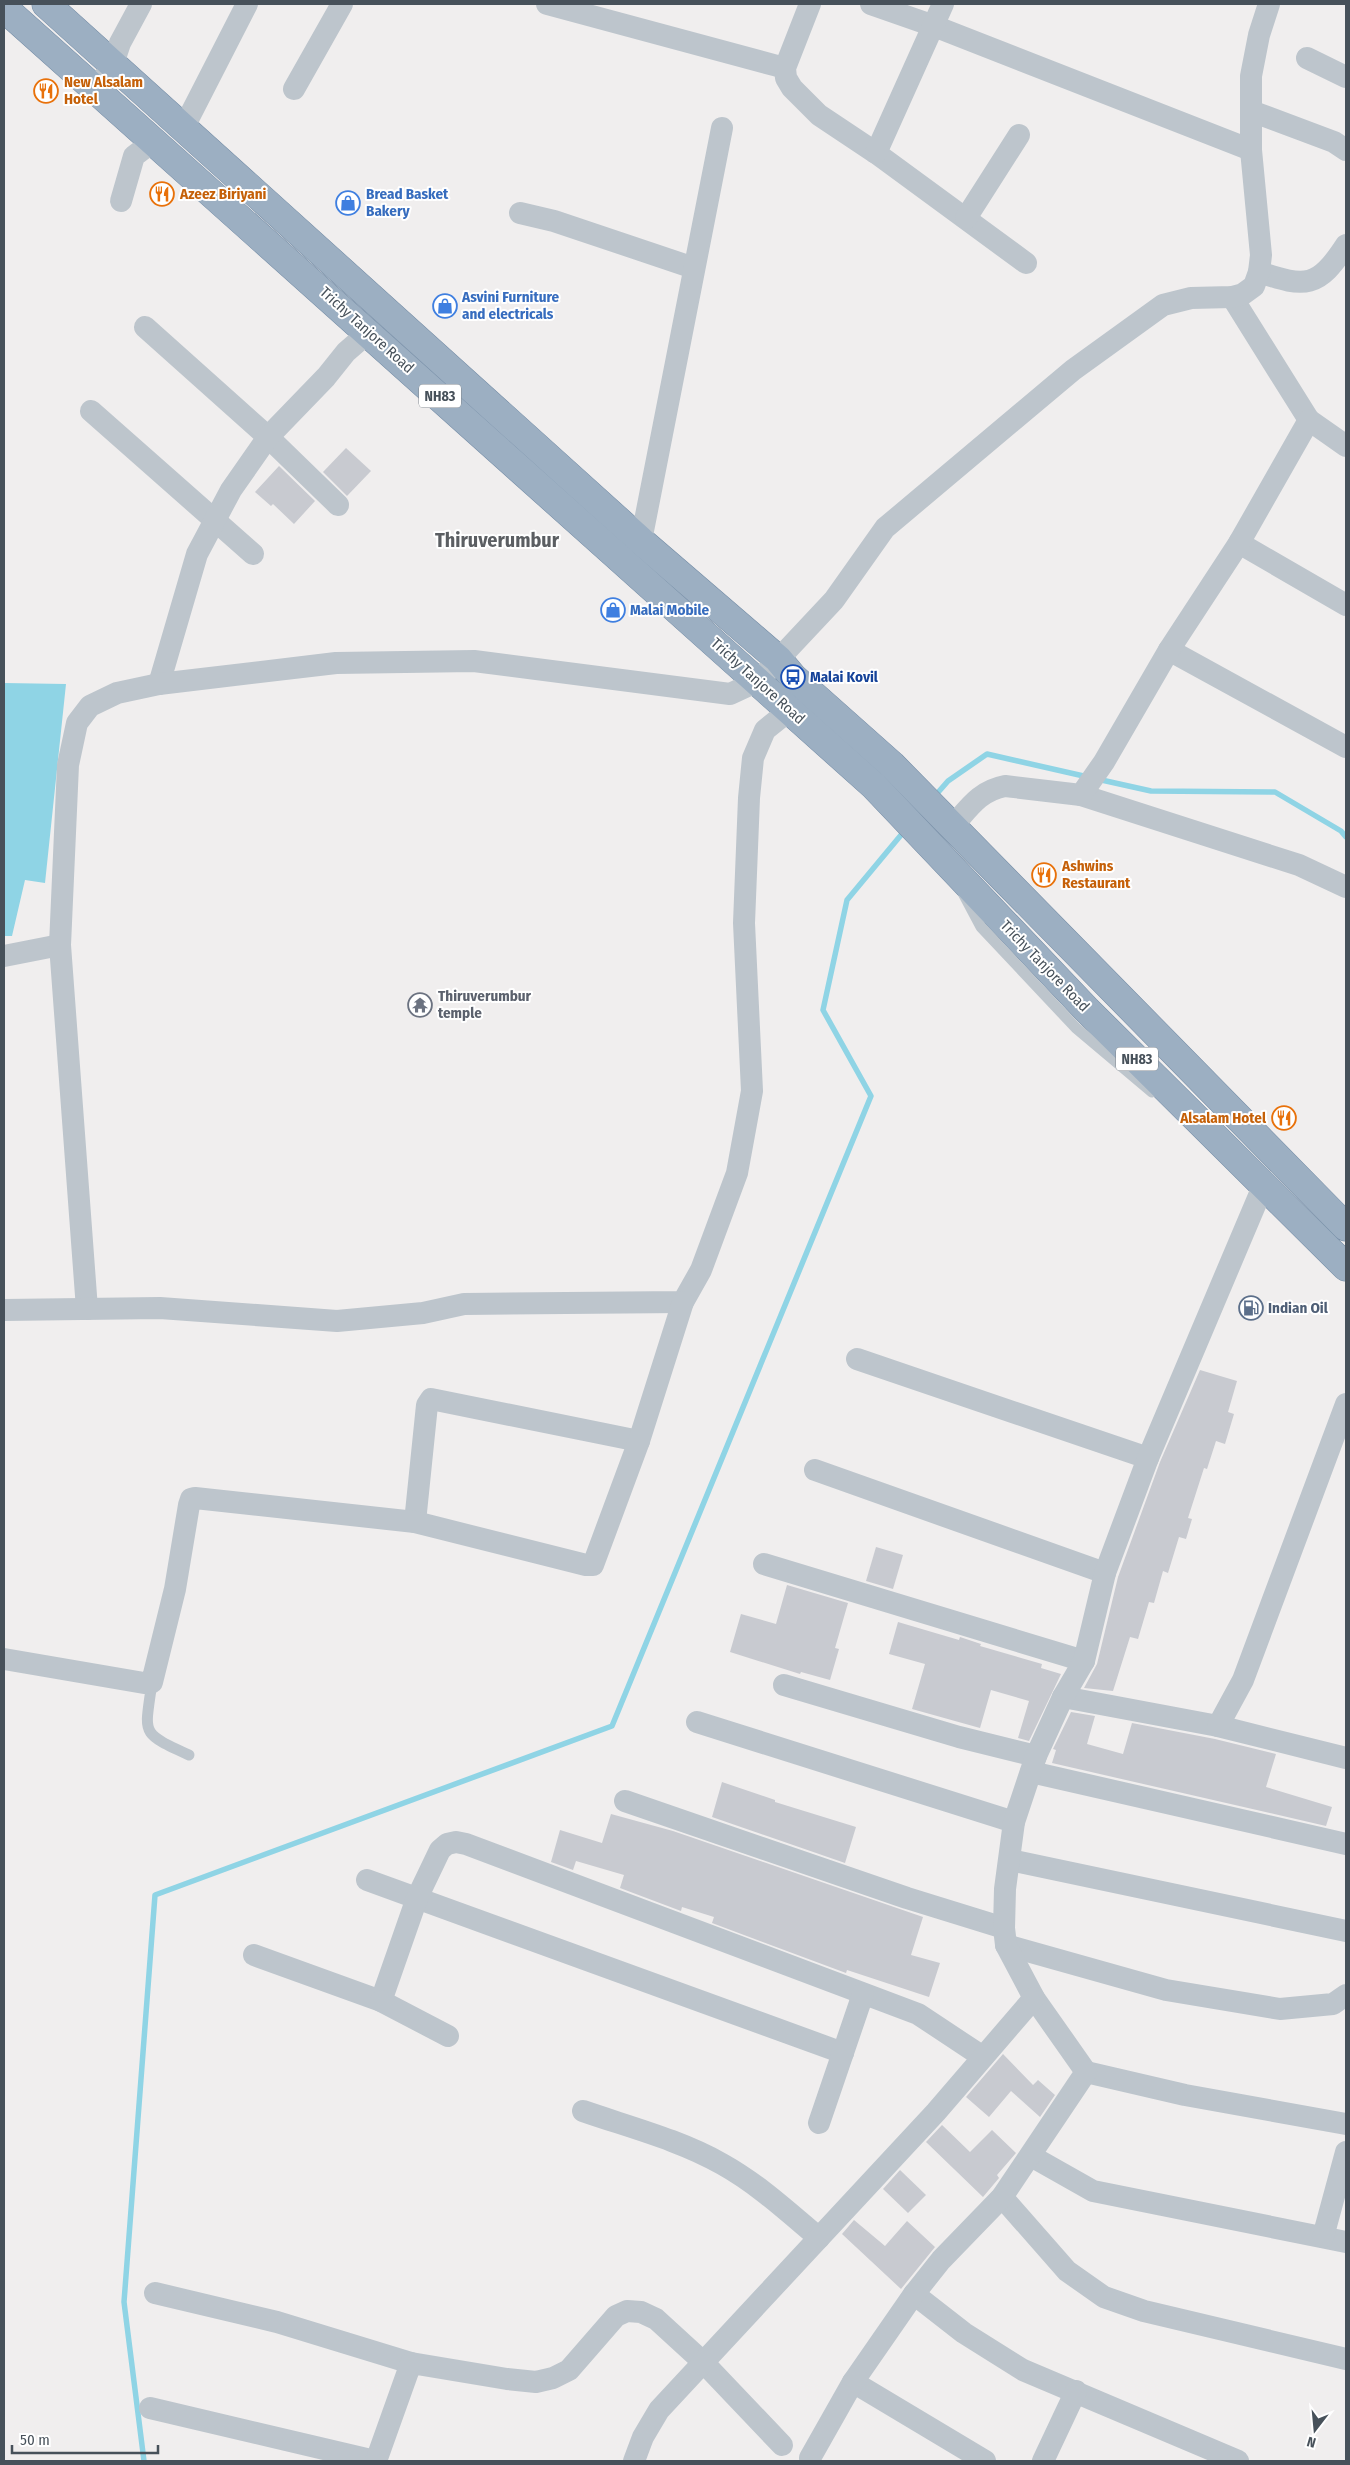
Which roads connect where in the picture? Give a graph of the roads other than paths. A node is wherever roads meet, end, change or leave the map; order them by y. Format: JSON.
{"nodes":[{"id":1,"x":46,"y":4,"type":"edge"},
{"id":2,"x":140,"y":4,"type":"edge"},
{"id":3,"x":247,"y":4,"type":"edge"},
{"id":4,"x":342,"y":4,"type":"edge"},
{"id":5,"x":547,"y":4,"type":"edge"},
{"id":6,"x":810,"y":4,"type":"edge"},
{"id":7,"x":870,"y":4,"type":"edge"},
{"id":8,"x":943,"y":4,"type":"edge"},
{"id":9,"x":1269,"y":4,"type":"edge"},
{"id":10,"x":4,"y":8,"type":"edge"},
{"id":11,"x":934,"y":26,"type":"junction"},
{"id":12,"x":1306,"y":58,"type":"dead end"},
{"id":13,"x":113,"y":64,"type":"junction"},
{"id":14,"x":785,"y":68,"type":"junction"},
{"id":15,"x":1346,"y":77,"type":"edge"},
{"id":16,"x":294,"y":89,"type":"dead end"},
{"id":17,"x":96,"y":90,"type":"junction"},
{"id":18,"x":1251,"y":111,"type":"junction"},
{"id":19,"x":722,"y":128,"type":"dead end"},
{"id":20,"x":183,"y":129,"type":"junction"},
{"id":21,"x":1019,"y":135,"type":"dead end"},
{"id":22,"x":154,"y":141,"type":"junction"},
{"id":23,"x":1251,"y":150,"type":"junction"},
{"id":24,"x":1346,"y":150,"type":"edge"},
{"id":25,"x":876,"y":153,"type":"junction"},
{"id":26,"x":121,"y":200,"type":"dead end"},
{"id":27,"x":520,"y":213,"type":"dead end"},
{"id":28,"x":966,"y":218,"type":"junction"},
{"id":29,"x":1346,"y":245,"type":"edge"},
{"id":30,"x":1026,"y":264,"type":"dead end"},
{"id":31,"x":694,"y":268,"type":"junction"},
{"id":32,"x":1260,"y":272,"type":"junction"},
{"id":33,"x":1232,"y":297,"type":"junction"},
{"id":34,"x":145,"y":327,"type":"dead end"},
{"id":35,"x":369,"y":332,"type":"junction"},
{"id":36,"x":90,"y":411,"type":"dead end"},
{"id":37,"x":1309,"y":420,"type":"junction"},
{"id":38,"x":268,"y":437,"type":"junction"},
{"id":39,"x":1346,"y":446,"type":"edge"},
{"id":40,"x":338,"y":505,"type":"dead end"},
{"id":41,"x":213,"y":520,"type":"junction"},
{"id":42,"x":641,"y":541,"type":"junction"},
{"id":43,"x":1239,"y":543,"type":"junction"},
{"id":44,"x":253,"y":554,"type":"dead end"},
{"id":45,"x":1346,"y":605,"type":"edge"},
{"id":46,"x":1169,"y":650,"type":"junction"},
{"id":47,"x":778,"y":659,"type":"junction"},
{"id":48,"x":758,"y":681,"type":"junction"},
{"id":49,"x":159,"y":684,"type":"junction"},
{"id":50,"x":790,"y":710,"type":"junction"},
{"id":51,"x":1346,"y":747,"type":"edge"},
{"id":52,"x":1084,"y":791,"type":"junction"},
{"id":53,"x":950,"y":824,"type":"junction"},
{"id":54,"x":1346,"y":887,"type":"edge"},
{"id":55,"x":60,"y":945,"type":"junction"},
{"id":56,"x":4,"y":956,"type":"edge"},
{"id":57,"x":1264,"y":1184,"type":"junction"},
{"id":58,"x":1346,"y":1227,"type":"edge"},
{"id":59,"x":1346,"y":1267,"type":"edge"},
{"id":60,"x":683,"y":1302,"type":"junction"},
{"id":61,"x":87,"y":1309,"type":"junction"},
{"id":62,"x":4,"y":1310,"type":"edge"},
{"id":63,"x":857,"y":1359,"type":"dead end"},
{"id":64,"x":1346,"y":1404,"type":"edge"},
{"id":65,"x":639,"y":1441,"type":"junction"},
{"id":66,"x":1148,"y":1458,"type":"junction"},
{"id":67,"x":815,"y":1470,"type":"dead end"},
{"id":68,"x":415,"y":1522,"type":"junction"},
{"id":69,"x":764,"y":1564,"type":"dead end"},
{"id":70,"x":1105,"y":1572,"type":"junction"},
{"id":71,"x":4,"y":1659,"type":"edge"},
{"id":72,"x":1084,"y":1660,"type":"junction"},
{"id":73,"x":152,"y":1682,"type":"junction"},
{"id":74,"x":784,"y":1685,"type":"dead end"},
{"id":75,"x":1063,"y":1697,"type":"junction"},
{"id":76,"x":698,"y":1722,"type":"dead end"},
{"id":77,"x":1218,"y":1726,"type":"junction"},
{"id":78,"x":189,"y":1755,"type":"dead end"},
{"id":79,"x":1346,"y":1758,"type":"edge"},
{"id":80,"x":1034,"y":1764,"type":"junction"},
{"id":81,"x":625,"y":1801,"type":"dead end"},
{"id":82,"x":1014,"y":1822,"type":"junction"},
{"id":83,"x":1346,"y":1844,"type":"edge"},
{"id":84,"x":1010,"y":1860,"type":"junction"},
{"id":85,"x":367,"y":1880,"type":"dead end"},
{"id":86,"x":417,"y":1898,"type":"junction"},
{"id":87,"x":1346,"y":1932,"type":"edge"},
{"id":88,"x":1005,"y":1937,"type":"junction"},
{"id":89,"x":254,"y":1955,"type":"dead end"},
{"id":90,"x":863,"y":1994,"type":"junction"},
{"id":91,"x":1346,"y":1995,"type":"edge"},
{"id":92,"x":1034,"y":1998,"type":"junction"},
{"id":93,"x":380,"y":2001,"type":"junction"},
{"id":94,"x":448,"y":2036,"type":"dead end"},
{"id":95,"x":843,"y":2053,"type":"junction"},
{"id":96,"x":983,"y":2057,"type":"junction"},
{"id":97,"x":1086,"y":2072,"type":"junction"},
{"id":98,"x":583,"y":2111,"type":"dead end"},
{"id":99,"x":819,"y":2123,"type":"dead end"},
{"id":100,"x":1346,"y":2124,"type":"edge"},
{"id":101,"x":1346,"y":2152,"type":"edge"},
{"id":102,"x":1031,"y":2156,"type":"junction"},
{"id":103,"x":1002,"y":2197,"type":"junction"},
{"id":104,"x":1323,"y":2237,"type":"junction"},
{"id":105,"x":819,"y":2238,"type":"junction"},
{"id":106,"x":1346,"y":2242,"type":"edge"},
{"id":107,"x":155,"y":2293,"type":"dead end"},
{"id":108,"x":914,"y":2294,"type":"junction"},
{"id":109,"x":1346,"y":2359,"type":"edge"},
{"id":110,"x":703,"y":2362,"type":"junction"},
{"id":111,"x":411,"y":2363,"type":"junction"},
{"id":112,"x":853,"y":2382,"type":"junction"},
{"id":113,"x":1076,"y":2391,"type":"junction"},
{"id":114,"x":150,"y":2408,"type":"dead end"},
{"id":115,"x":778,"y":2453,"type":"edge"},
{"id":116,"x":815,"y":2460,"type":"edge"},
{"id":117,"x":376,"y":2461,"type":"edge"},
{"id":118,"x":634,"y":2461,"type":"edge"},
{"id":119,"x":985,"y":2461,"type":"edge"},
{"id":120,"x":1043,"y":2461,"type":"edge"},
{"id":121,"x":1238,"y":2461,"type":"edge"}],
"edges":[{"from":1,"to":13,"type":"highway","name":"Trichy Tanjore Road","number":"NH83"},
{"from":2,"to":13,"type":"street"},
{"from":3,"to":20,"type":"street"},
{"from":4,"to":16,"type":"street"},
{"from":5,"to":14,"type":"street"},
{"from":6,"to":14,"type":"street"},
{"from":7,"to":11,"type":"street"},
{"from":8,"to":11,"type":"street"},
{"from":9,"to":18,"type":"street"},
{"from":10,"to":17,"type":"highway","name":"Trichy Tanjore Road","number":"NH83"},
{"from":11,"to":23,"type":"street"},
{"from":11,"to":25,"type":"street"},
{"from":12,"to":15,"type":"street"},
{"from":13,"to":17,"type":"street"},
{"from":13,"to":20,"type":"highway","name":"Trichy Tanjore Road","number":"NH83"},
{"from":14,"to":25,"type":"street"},
{"from":17,"to":22,"type":"highway","name":"Trichy Tanjore Road","number":"NH83"},
{"from":18,"to":23,"type":"street"},
{"from":18,"to":24,"type":"street"},
{"from":19,"to":31,"type":"street"},
{"from":20,"to":42,"type":"highway","name":"Trichy Tanjore Road","number":"NH83"},
{"from":21,"to":28,"type":"street"},
{"from":22,"to":26,"type":"street"},
{"from":22,"to":35,"type":"highway","name":"Trichy Tanjore Road","number":"NH83"},
{"from":23,"to":32,"type":"street"},
{"from":25,"to":28,"type":"street"},
{"from":27,"to":31,"type":"street"},
{"from":28,"to":30,"type":"street"},
{"from":29,"to":32,"type":"street"},
{"from":31,"to":42,"type":"street"},
{"from":32,"to":33,"type":"street"},
{"from":33,"to":37,"type":"street"},
{"from":33,"to":47,"type":"street"},
{"from":34,"to":38,"type":"street"},
{"from":35,"to":38,"type":"street"},
{"from":35,"to":48,"type":"highway","name":"Trichy Tanjore Road","number":"NH83"},
{"from":36,"to":41,"type":"street"},
{"from":37,"to":39,"type":"street"},
{"from":37,"to":43,"type":"street"},
{"from":38,"to":40,"type":"street"},
{"from":38,"to":41,"type":"street"},
{"from":41,"to":44,"type":"street"},
{"from":41,"to":49,"type":"street"},
{"from":42,"to":47,"type":"highway","name":"Trichy Tanjore Road","number":"NH83"},
{"from":43,"to":45,"type":"street"},
{"from":43,"to":46,"type":"street"},
{"from":46,"to":51,"type":"street"},
{"from":46,"to":52,"type":"street"},
{"from":47,"to":48,"type":"street"},
{"from":47,"to":53,"type":"highway","name":"Trichy Tanjore Road","number":"NH83"},
{"from":48,"to":49,"type":"street"},
{"from":48,"to":50,"type":"highway","name":"Trichy Tanjore Road","number":"NH83"},
{"from":49,"to":55,"type":"street"},
{"from":50,"to":57,"type":"highway","name":"Trichy Tanjore Road","number":"NH83"},
{"from":50,"to":60,"type":"street"},
{"from":52,"to":53,"type":"street"},
{"from":52,"to":54,"type":"street"},
{"from":53,"to":58,"type":"highway","name":"Trichy Tanjore Road","number":"NH83"},
{"from":55,"to":56,"type":"street"},
{"from":55,"to":61,"type":"street"},
{"from":57,"to":59,"type":"highway","name":"Trichy Tanjore Road","number":"NH83"},
{"from":57,"to":66,"type":"street"},
{"from":60,"to":61,"type":"street"},
{"from":60,"to":65,"type":"street"},
{"from":61,"to":62,"type":"street"},
{"from":63,"to":66,"type":"street"},
{"from":64,"to":77,"type":"street"},
{"from":65,"to":68,"type":"street"},
{"from":65,"to":68,"type":"street"},
{"from":66,"to":70,"type":"street"},
{"from":67,"to":70,"type":"street"},
{"from":68,"to":73,"type":"street"},
{"from":69,"to":72,"type":"street"},
{"from":70,"to":72,"type":"street"},
{"from":71,"to":73,"type":"street"},
{"from":72,"to":75,"type":"street"},
{"from":73,"to":78,"type":"lane"},
{"from":74,"to":80,"type":"street"},
{"from":75,"to":77,"type":"street"},
{"from":75,"to":80,"type":"street"},
{"from":76,"to":82,"type":"street"},
{"from":77,"to":79,"type":"street"},
{"from":80,"to":82,"type":"street"},
{"from":80,"to":83,"type":"street"},
{"from":81,"to":88,"type":"street"},
{"from":82,"to":84,"type":"street"},
{"from":84,"to":87,"type":"street"},
{"from":84,"to":88,"type":"street"},
{"from":85,"to":86,"type":"street"},
{"from":86,"to":90,"type":"street"},
{"from":86,"to":93,"type":"street"},
{"from":86,"to":95,"type":"street"},
{"from":88,"to":91,"type":"street"},
{"from":88,"to":92,"type":"street"},
{"from":89,"to":93,"type":"street"},
{"from":90,"to":95,"type":"street"},
{"from":90,"to":96,"type":"street"},
{"from":92,"to":96,"type":"street"},
{"from":92,"to":97,"type":"street"},
{"from":93,"to":94,"type":"street"},
{"from":95,"to":99,"type":"street"},
{"from":96,"to":105,"type":"street"},
{"from":97,"to":100,"type":"street"},
{"from":97,"to":102,"type":"street"},
{"from":98,"to":105,"type":"street"},
{"from":101,"to":104,"type":"street"},
{"from":102,"to":103,"type":"street"},
{"from":102,"to":104,"type":"street"},
{"from":103,"to":108,"type":"street"},
{"from":103,"to":109,"type":"street"},
{"from":104,"to":106,"type":"street"},
{"from":105,"to":110,"type":"street"},
{"from":107,"to":111,"type":"street"},
{"from":108,"to":112,"type":"street"},
{"from":108,"to":113,"type":"street"},
{"from":110,"to":111,"type":"street"},
{"from":110,"to":115,"type":"street"},
{"from":110,"to":118,"type":"street"},
{"from":111,"to":117,"type":"street"},
{"from":112,"to":116,"type":"street"},
{"from":112,"to":119,"type":"street"},
{"from":113,"to":120,"type":"street"},
{"from":113,"to":121,"type":"street"},
{"from":114,"to":117,"type":"street"},
{"from":115,"to":116,"type":"street"}]}
